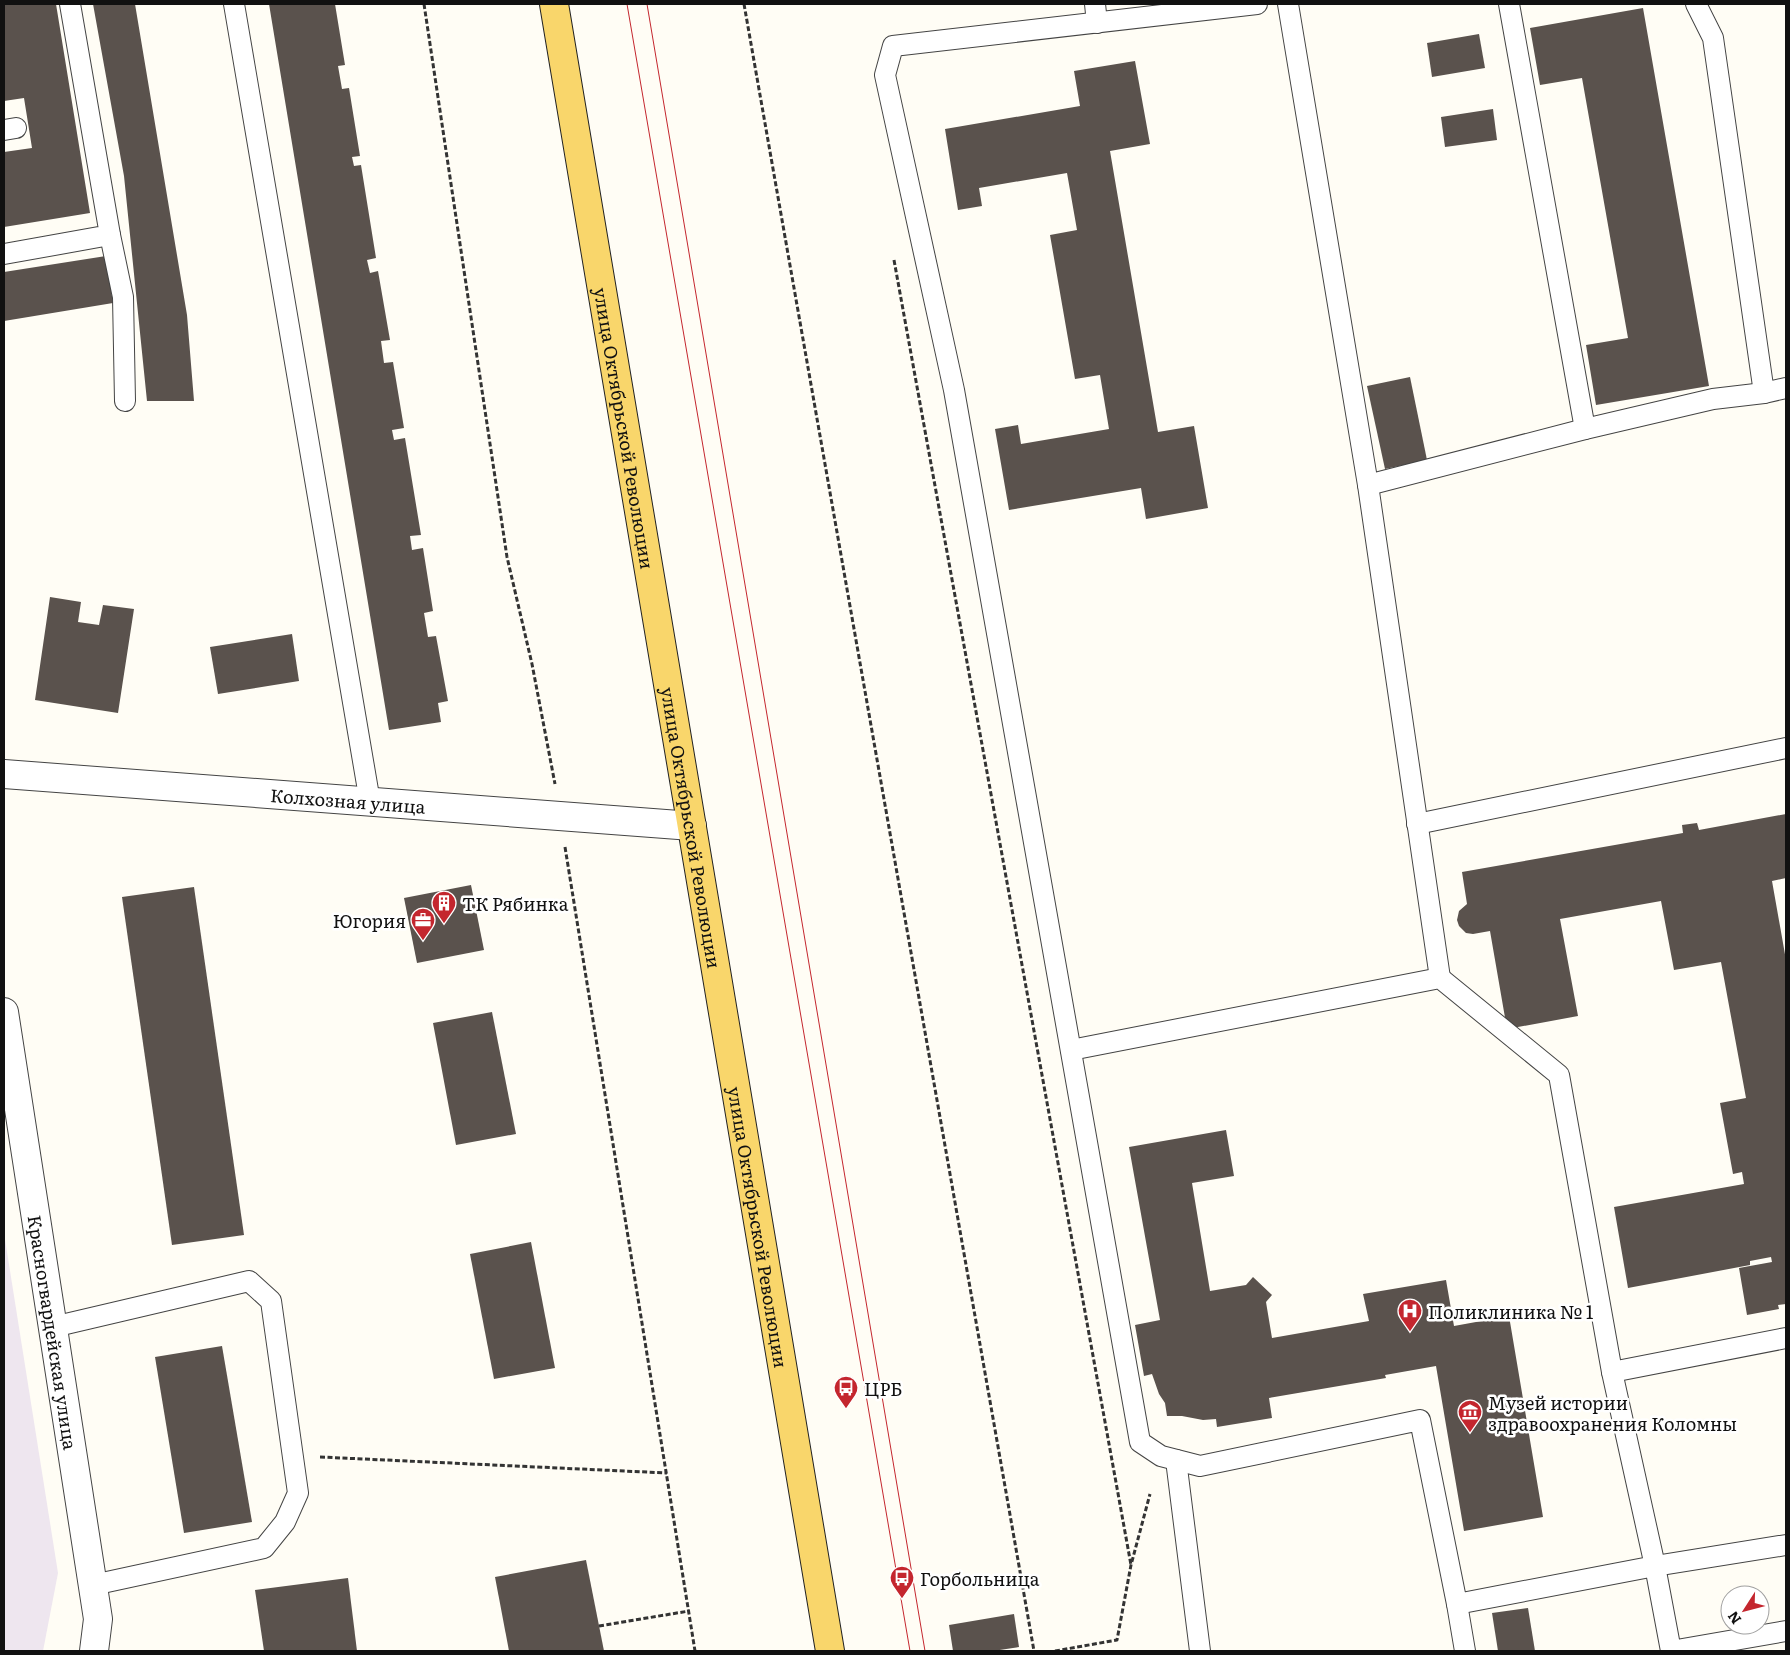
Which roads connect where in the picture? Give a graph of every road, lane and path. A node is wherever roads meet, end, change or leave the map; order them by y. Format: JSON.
{"nodes":[{"id":1,"x":70,"y":4,"type":"edge"},
{"id":2,"x":234,"y":4,"type":"edge"},
{"id":3,"x":554,"y":4,"type":"edge"},
{"id":4,"x":744,"y":4,"type":"edge"},
{"id":5,"x":1257,"y":4,"type":"edge"},
{"id":6,"x":1288,"y":4,"type":"edge"},
{"id":7,"x":1509,"y":4,"type":"edge"},
{"id":8,"x":1696,"y":4,"type":"edge"},
{"id":9,"x":1096,"y":13,"type":"edge"},
{"id":10,"x":110,"y":235,"type":"junction"},
{"id":11,"x":4,"y":254,"type":"edge"},
{"id":12,"x":893,"y":255,"type":"dead end"},
{"id":13,"x":1786,"y":388,"type":"edge"},
{"id":14,"x":1764,"y":393,"type":"junction"},
{"id":15,"x":124,"y":401,"type":"dead end"},
{"id":16,"x":1585,"y":429,"type":"junction"},
{"id":17,"x":1368,"y":485,"type":"junction"},
{"id":18,"x":1786,"y":748,"type":"edge"},
{"id":19,"x":4,"y":774,"type":"edge"},
{"id":20,"x":370,"y":802,"type":"junction"},
{"id":21,"x":1417,"y":824,"type":"junction"},
{"id":22,"x":692,"y":826,"type":"junction"},
{"id":23,"x":1440,"y":978,"type":"junction"},
{"id":24,"x":4,"y":1012,"type":"edge"},
{"id":25,"x":1070,"y":1050,"type":"junction"},
{"id":26,"x":53,"y":1327,"type":"junction"},
{"id":27,"x":1786,"y":1338,"type":"edge"},
{"id":28,"x":1612,"y":1372,"type":"junction"},
{"id":29,"x":294,"y":1456,"type":"junction"},
{"id":30,"x":1168,"y":1458,"type":"junction"},
{"id":31,"x":666,"y":1473,"type":"dead end"},
{"id":32,"x":1786,"y":1545,"type":"edge"},
{"id":33,"x":1130,"y":1565,"type":"junction"},
{"id":34,"x":1655,"y":1566,"type":"junction"},
{"id":35,"x":93,"y":1586,"type":"junction"},
{"id":36,"x":1457,"y":1604,"type":"junction"},
{"id":37,"x":689,"y":1611,"type":"dead end"},
{"id":38,"x":599,"y":1626,"type":"dead end"},
{"id":39,"x":1786,"y":1631,"type":"edge"},
{"id":40,"x":94,"y":1651,"type":"edge"},
{"id":41,"x":830,"y":1651,"type":"edge"},
{"id":42,"x":1034,"y":1651,"type":"edge"},
{"id":43,"x":1055,"y":1651,"type":"edge"},
{"id":44,"x":1200,"y":1651,"type":"edge"},
{"id":45,"x":1465,"y":1651,"type":"edge"}],
"edges":[{"from":1,"to":10,"type":"lane"},
{"from":2,"to":20,"type":"lane"},
{"from":3,"to":22,"type":"main road","name":"улица Октябрьской Революции"},
{"from":4,"to":42,"type":"path"},
{"from":5,"to":9,"type":"lane"},
{"from":6,"to":17,"type":"lane"},
{"from":7,"to":16,"type":"lane"},
{"from":8,"to":14,"type":"lane"},
{"from":9,"to":25,"type":"lane"},
{"from":10,"to":11,"type":"lane"},
{"from":10,"to":15,"type":"lane"},
{"from":12,"to":33,"type":"path"},
{"from":13,"to":14,"type":"lane"},
{"from":14,"to":16,"type":"lane"},
{"from":16,"to":17,"type":"lane"},
{"from":17,"to":21,"type":"lane"},
{"from":18,"to":21,"type":"lane"},
{"from":19,"to":20,"type":"street","name":"Колхозная улица"},
{"from":20,"to":22,"type":"street","name":"Колхозная улица"},
{"from":21,"to":23,"type":"lane"},
{"from":22,"to":41,"type":"main road","name":"улица Октябрьской Революции"},
{"from":23,"to":25,"type":"lane"},
{"from":23,"to":28,"type":"lane"},
{"from":24,"to":26,"type":"street","name":"Красногвардейская улица"},
{"from":25,"to":30,"type":"lane"},
{"from":26,"to":29,"type":"lane"},
{"from":26,"to":35,"type":"street","name":"Красногвардейская улица"},
{"from":27,"to":28,"type":"lane"},
{"from":28,"to":34,"type":"lane"},
{"from":29,"to":31,"type":"path"},
{"from":29,"to":35,"type":"lane"},
{"from":30,"to":33,"type":"path"},
{"from":30,"to":36,"type":"lane"},
{"from":30,"to":44,"type":"lane"},
{"from":32,"to":34,"type":"lane"},
{"from":33,"to":43,"type":"path"},
{"from":34,"to":36,"type":"lane"},
{"from":34,"to":39,"type":"lane"},
{"from":35,"to":40,"type":"street","name":"Красногвардейская улица"},
{"from":36,"to":45,"type":"lane"},
{"from":37,"to":38,"type":"path"}]}
